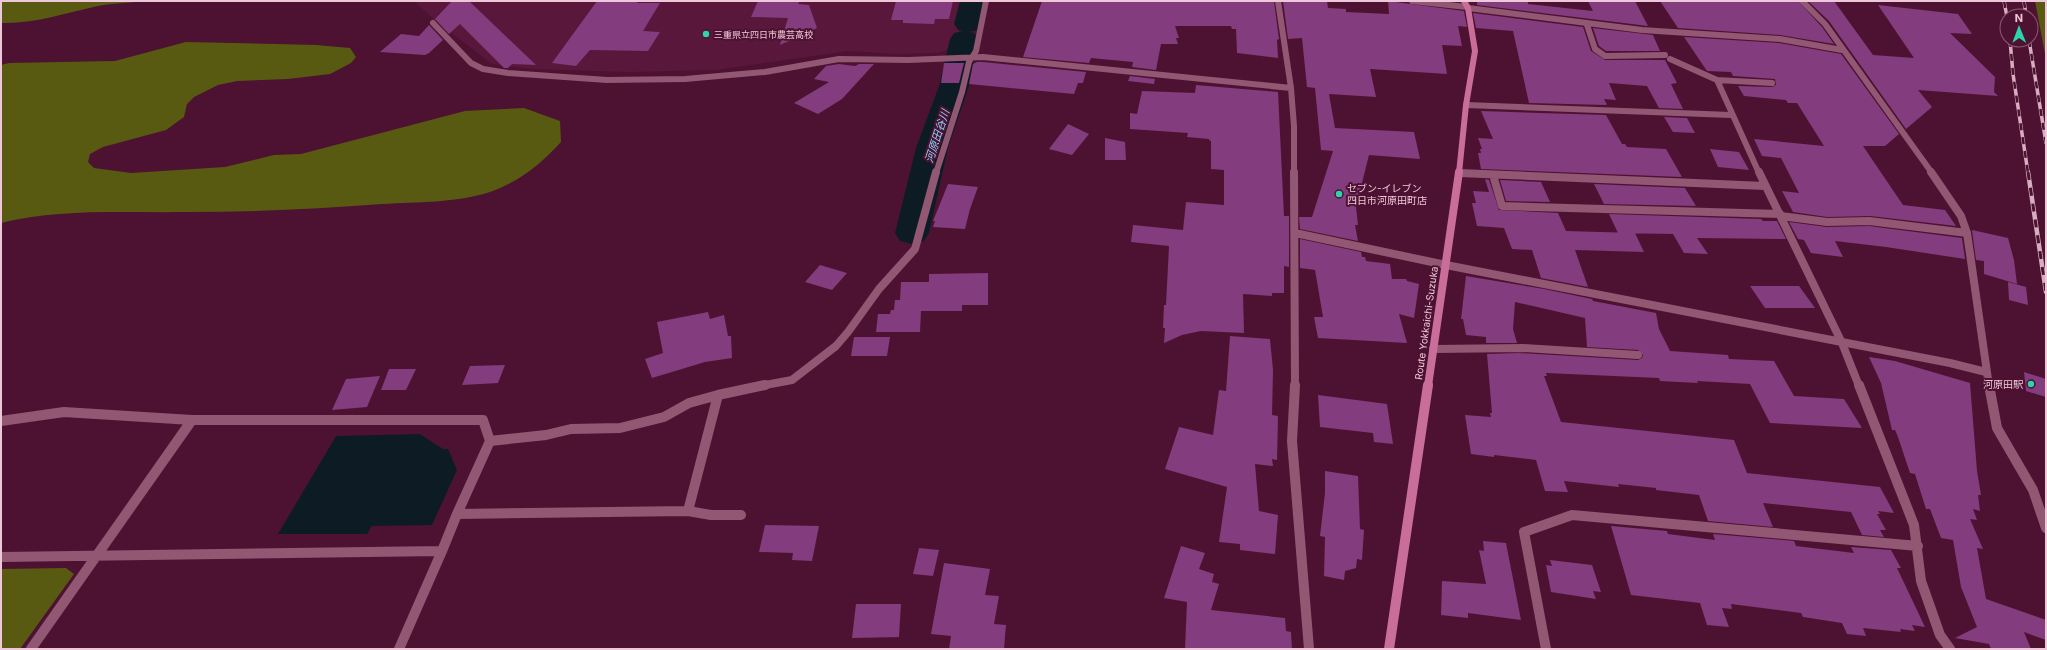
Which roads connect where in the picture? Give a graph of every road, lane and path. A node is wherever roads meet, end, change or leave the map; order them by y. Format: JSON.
{"nodes":[{"id":1,"x":986,"y":1,"type":"edge"},
{"id":2,"x":1278,"y":1,"type":"edge"},
{"id":3,"x":1412,"y":1,"type":"edge"},
{"id":4,"x":1802,"y":1,"type":"edge"},
{"id":5,"x":1466,"y":5,"type":"edge"},
{"id":6,"x":433,"y":23,"type":"dead end"},
{"id":7,"x":1587,"y":25,"type":"junction"},
{"id":8,"x":1842,"y":50,"type":"junction"},
{"id":9,"x":969,"y":58,"type":"junction"},
{"id":10,"x":1717,"y":80,"type":"junction"},
{"id":11,"x":1772,"y":83,"type":"dead end"},
{"id":12,"x":1291,"y":88,"type":"junction"},
{"id":13,"x":1466,"y":105,"type":"junction"},
{"id":14,"x":1731,"y":115,"type":"junction"},
{"id":15,"x":1459,"y":172,"type":"junction"},
{"id":16,"x":1493,"y":175,"type":"junction"},
{"id":17,"x":1765,"y":186,"type":"junction"},
{"id":18,"x":1781,"y":215,"type":"junction"},
{"id":19,"x":1295,"y":233,"type":"junction"},
{"id":20,"x":1967,"y":233,"type":"junction"},
{"id":21,"x":1446,"y":265,"type":"junction"},
{"id":22,"x":1842,"y":343,"type":"junction"},
{"id":23,"x":1433,"y":349,"type":"junction"},
{"id":24,"x":1638,"y":355,"type":"dead end"},
{"id":25,"x":1986,"y":372,"type":"junction"},
{"id":26,"x":718,"y":395,"type":"junction"},
{"id":27,"x":192,"y":420,"type":"junction"},
{"id":28,"x":1,"y":421,"type":"edge"},
{"id":29,"x":490,"y":441,"type":"junction"},
{"id":30,"x":688,"y":511,"type":"junction"},
{"id":31,"x":457,"y":514,"type":"junction"},
{"id":32,"x":741,"y":515,"type":"dead end"},
{"id":33,"x":2046,"y":528,"type":"edge"},
{"id":34,"x":1918,"y":546,"type":"junction"},
{"id":35,"x":442,"y":551,"type":"junction"},
{"id":36,"x":97,"y":556,"type":"junction"},
{"id":37,"x":1,"y":557,"type":"edge"},
{"id":38,"x":31,"y":649,"type":"edge"},
{"id":39,"x":400,"y":649,"type":"edge"},
{"id":40,"x":1309,"y":649,"type":"edge"},
{"id":41,"x":1389,"y":649,"type":"edge"},
{"id":42,"x":1546,"y":649,"type":"edge"},
{"id":43,"x":1950,"y":649,"type":"edge"}],
"edges":[{"from":1,"to":9,"type":"street"},
{"from":2,"to":12,"type":"street"},
{"from":3,"to":5,"type":"street"},
{"from":4,"to":8,"type":"street"},
{"from":5,"to":7,"type":"street"},
{"from":5,"to":13,"type":"main road","name":"Route Yokkaichi-Suzuka"},
{"from":6,"to":9,"type":"street"},
{"from":7,"to":8,"type":"street"},
{"from":7,"to":10,"type":"street"},
{"from":8,"to":20,"type":"street"},
{"from":9,"to":12,"type":"street"},
{"from":9,"to":26,"type":"street"},
{"from":10,"to":11,"type":"street"},
{"from":10,"to":14,"type":"street"},
{"from":12,"to":19,"type":"street"},
{"from":13,"to":14,"type":"street"},
{"from":13,"to":15,"type":"main road","name":"Route Yokkaichi-Suzuka"},
{"from":14,"to":17,"type":"street"},
{"from":15,"to":16,"type":"street"},
{"from":15,"to":21,"type":"main road","name":"Route Yokkaichi-Suzuka"},
{"from":16,"to":17,"type":"street"},
{"from":16,"to":18,"type":"street"},
{"from":17,"to":18,"type":"street"},
{"from":18,"to":20,"type":"street"},
{"from":18,"to":22,"type":"street"},
{"from":19,"to":21,"type":"street"},
{"from":19,"to":40,"type":"street"},
{"from":20,"to":25,"type":"street"},
{"from":21,"to":22,"type":"street"},
{"from":21,"to":23,"type":"main road","name":"Route Yokkaichi-Suzuka"},
{"from":22,"to":25,"type":"street"},
{"from":22,"to":34,"type":"street"},
{"from":23,"to":24,"type":"street"},
{"from":23,"to":41,"type":"main road","name":"Route Yokkaichi-Suzuka"},
{"from":25,"to":33,"type":"street"},
{"from":26,"to":29,"type":"street"},
{"from":26,"to":30,"type":"street"},
{"from":27,"to":28,"type":"street"},
{"from":27,"to":29,"type":"street"},
{"from":27,"to":36,"type":"street"},
{"from":29,"to":31,"type":"street"},
{"from":30,"to":31,"type":"street"},
{"from":30,"to":32,"type":"street"},
{"from":31,"to":35,"type":"street"},
{"from":34,"to":42,"type":"street"},
{"from":34,"to":43,"type":"street"},
{"from":35,"to":36,"type":"street"},
{"from":35,"to":39,"type":"street"},
{"from":36,"to":37,"type":"street"},
{"from":36,"to":38,"type":"street"}]}
